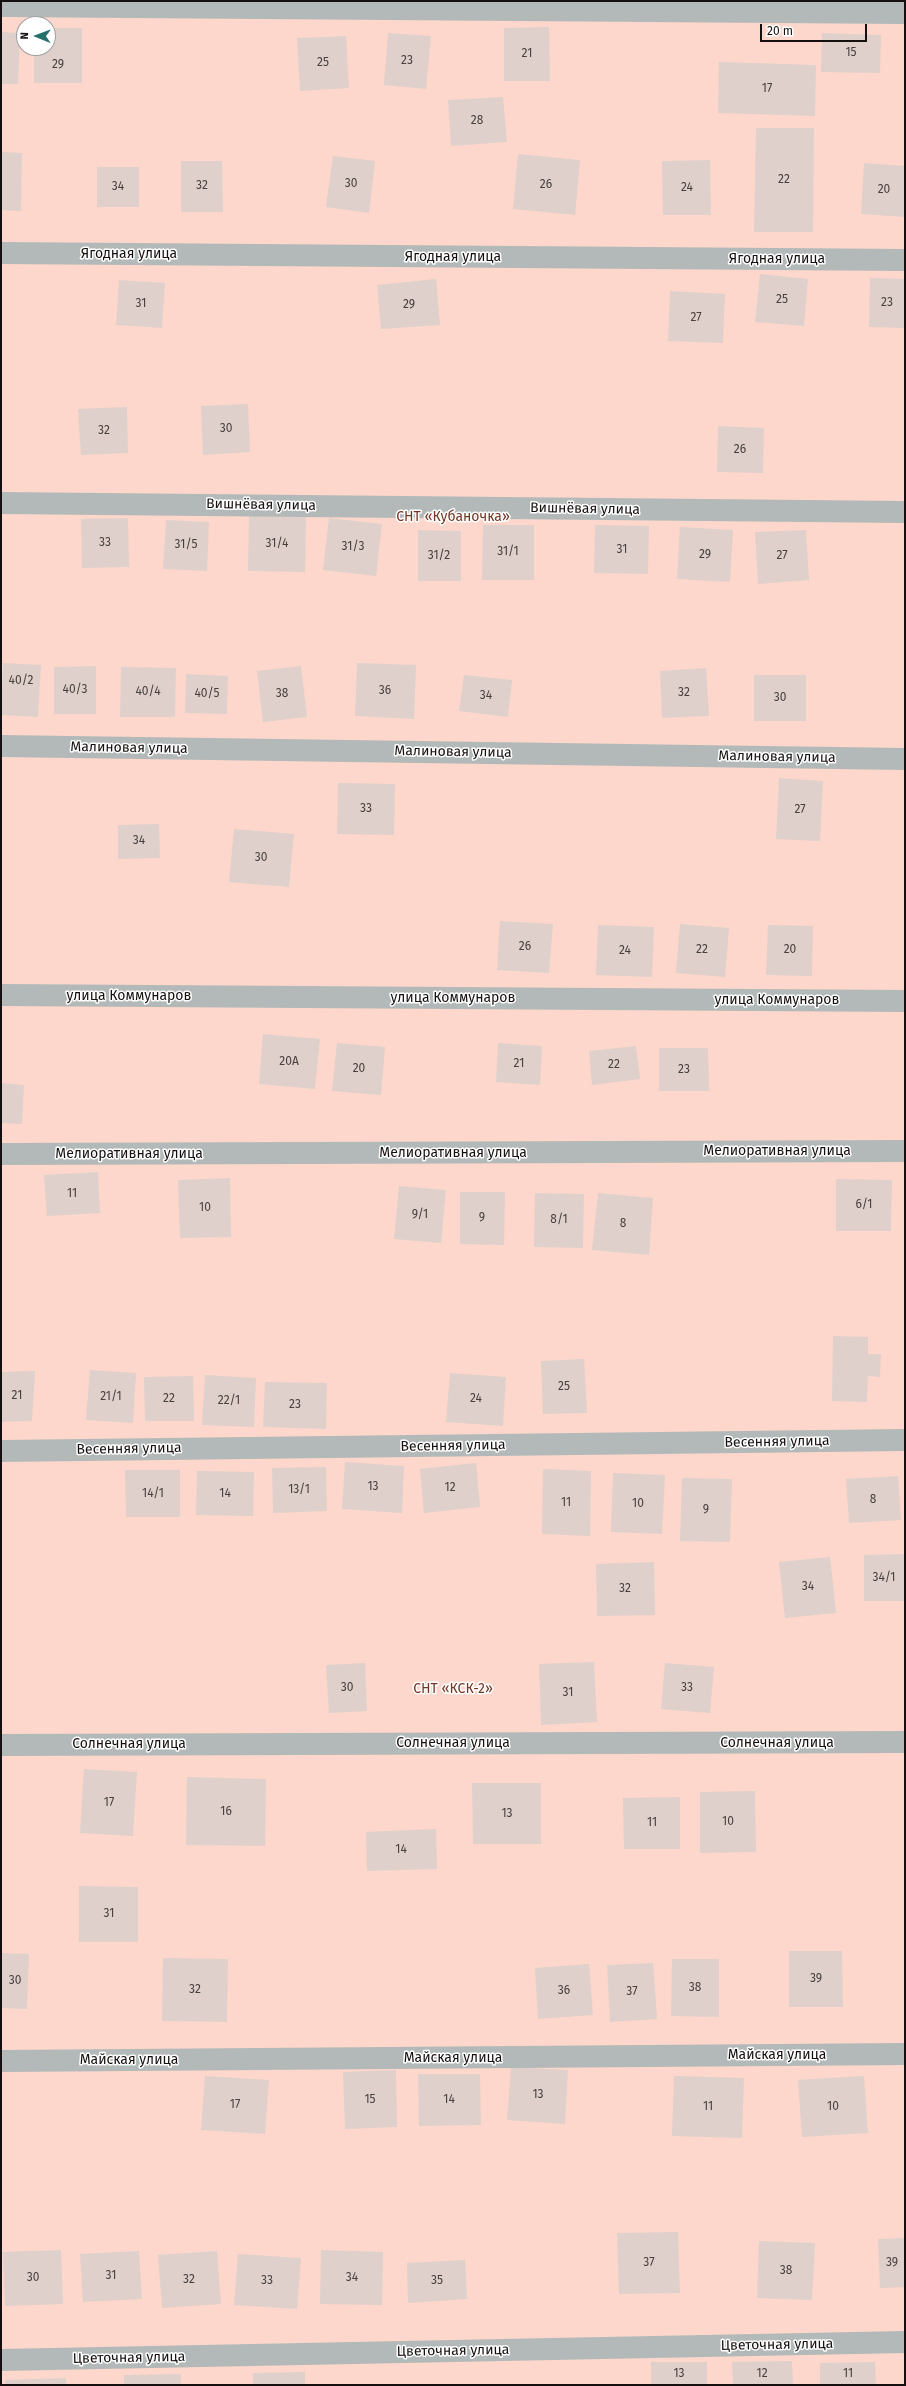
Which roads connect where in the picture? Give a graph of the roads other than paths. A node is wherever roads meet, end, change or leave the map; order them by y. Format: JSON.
{"nodes":[{"id":1,"x":1,"y":6,"type":"edge"},
{"id":2,"x":905,"y":13,"type":"edge"},
{"id":3,"x":1,"y":253,"type":"edge"},
{"id":4,"x":905,"y":260,"type":"edge"},
{"id":5,"x":1,"y":503,"type":"edge"},
{"id":6,"x":905,"y":512,"type":"edge"},
{"id":7,"x":1,"y":746,"type":"edge"},
{"id":8,"x":905,"y":759,"type":"edge"},
{"id":9,"x":1,"y":996,"type":"edge"},
{"id":10,"x":905,"y":1001,"type":"edge"},
{"id":11,"x":905,"y":1151,"type":"edge"},
{"id":12,"x":1,"y":1154,"type":"edge"},
{"id":13,"x":905,"y":1440,"type":"edge"},
{"id":14,"x":1,"y":1451,"type":"edge"},
{"id":15,"x":905,"y":1742,"type":"edge"},
{"id":16,"x":1,"y":1744,"type":"edge"},
{"id":17,"x":905,"y":2054,"type":"edge"},
{"id":18,"x":1,"y":2061,"type":"edge"},
{"id":19,"x":905,"y":2342,"type":"edge"},
{"id":20,"x":1,"y":2360,"type":"edge"}],
"edges":[{"from":1,"to":2,"type":"street"},
{"from":3,"to":4,"type":"street","name":"Ягодная улица"},
{"from":5,"to":6,"type":"street","name":"Вишнёвая улица"},
{"from":7,"to":8,"type":"street","name":"Малиновая улица"},
{"from":9,"to":10,"type":"street","name":"улица Коммунаров"},
{"from":11,"to":12,"type":"street","name":"Мелиоративная улица"},
{"from":13,"to":14,"type":"street","name":"Весенняя улица"},
{"from":15,"to":16,"type":"street","name":"Солнечная улица"},
{"from":17,"to":18,"type":"street","name":"Майская улица"},
{"from":19,"to":20,"type":"street","name":"Цветочная улица"}]}
